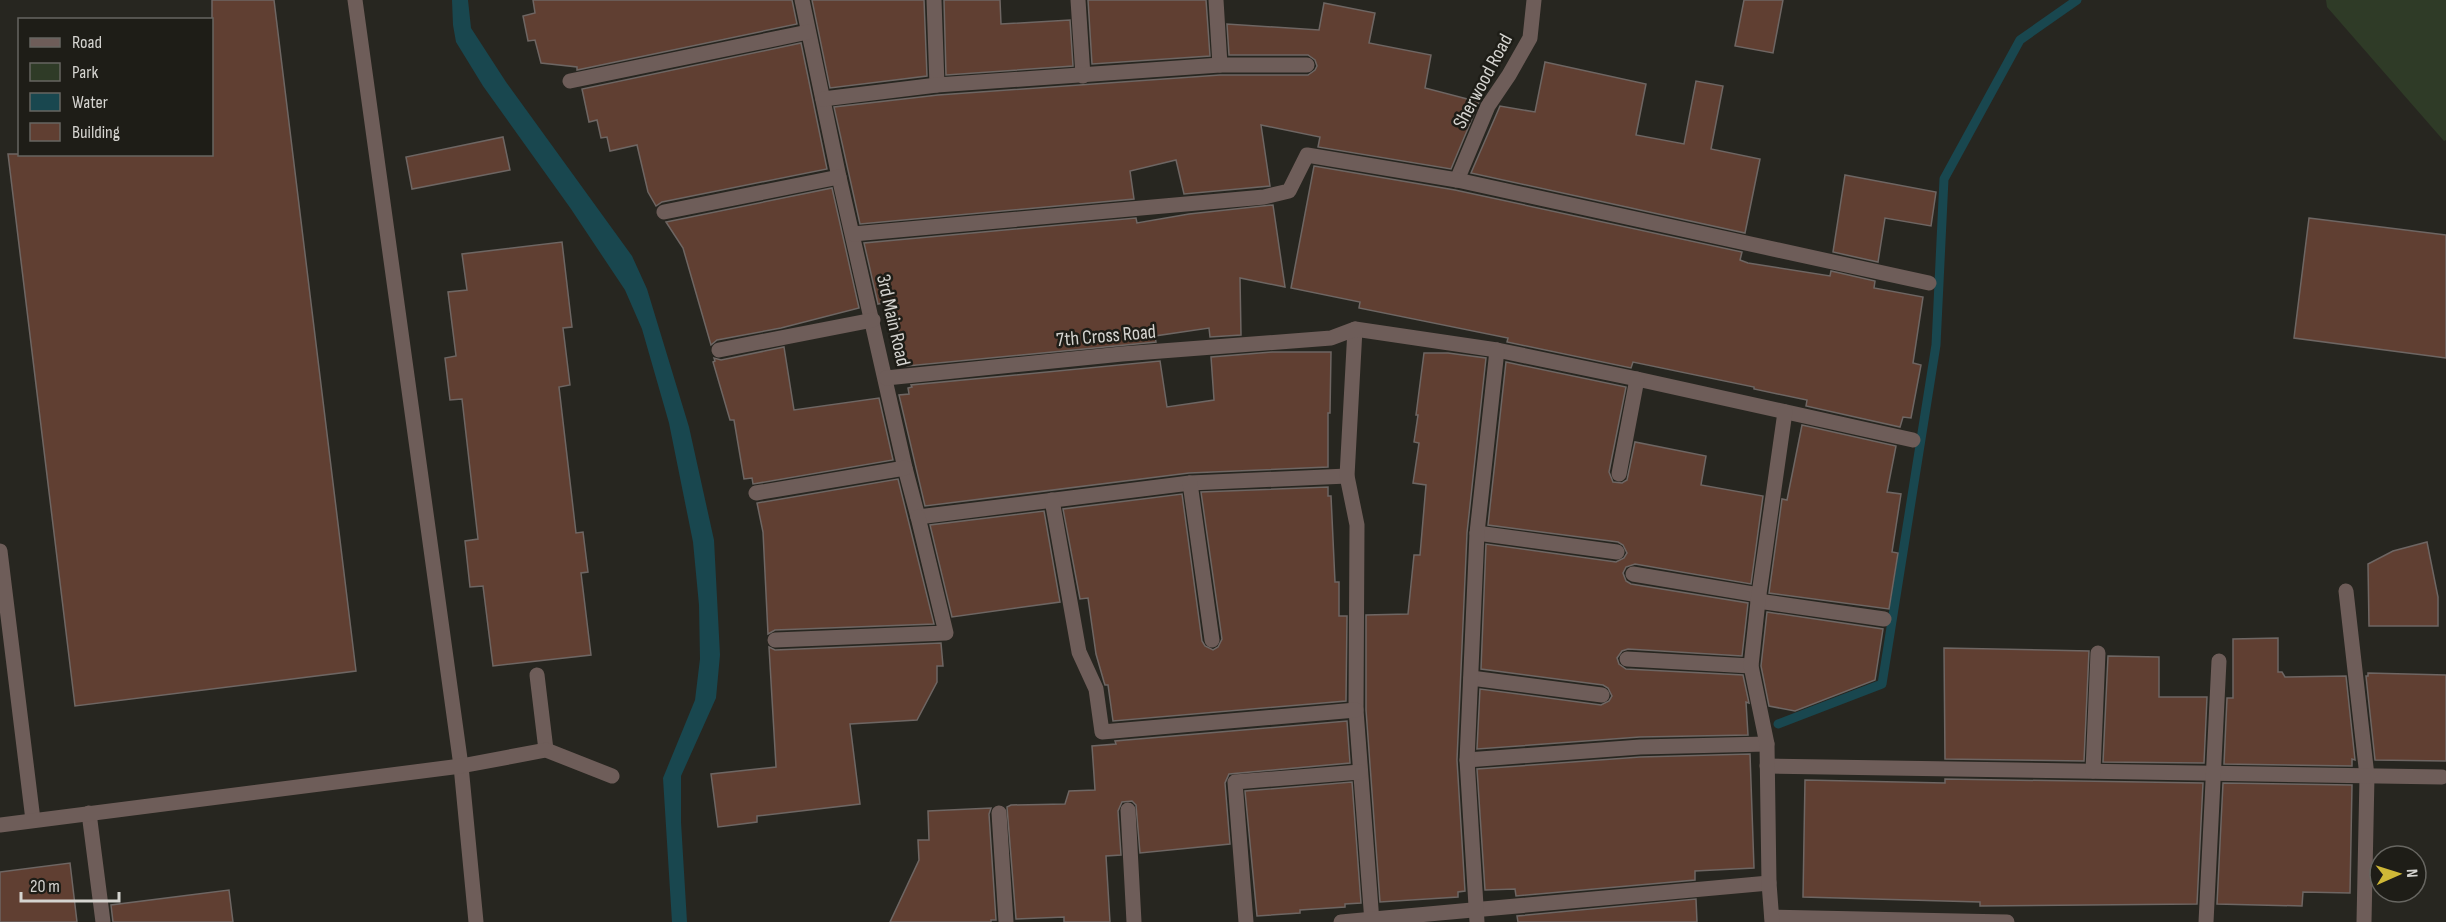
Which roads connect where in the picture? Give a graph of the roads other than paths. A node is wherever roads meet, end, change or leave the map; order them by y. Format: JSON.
{"nodes":[{"id":1,"x":355,"y":0,"type":"edge"},
{"id":2,"x":802,"y":0,"type":"edge"},
{"id":3,"x":934,"y":0,"type":"edge"},
{"id":4,"x":1078,"y":0,"type":"edge"},
{"id":5,"x":1216,"y":0,"type":"edge"},
{"id":6,"x":1534,"y":0,"type":"edge"},
{"id":7,"x":808,"y":32,"type":"junction"},
{"id":8,"x":1220,"y":65,"type":"junction"},
{"id":9,"x":1307,"y":65,"type":"dead end"},
{"id":10,"x":1083,"y":75,"type":"junction"},
{"id":11,"x":570,"y":81,"type":"dead end"},
{"id":12,"x":937,"y":85,"type":"junction"},
{"id":13,"x":823,"y":99,"type":"junction"},
{"id":14,"x":839,"y":177,"type":"junction"},
{"id":15,"x":1457,"y":180,"type":"junction"},
{"id":16,"x":664,"y":212,"type":"dead end"},
{"id":17,"x":853,"y":234,"type":"junction"},
{"id":18,"x":1929,"y":284,"type":"dead end"},
{"id":19,"x":873,"y":320,"type":"junction"},
{"id":20,"x":1355,"y":329,"type":"junction"},
{"id":21,"x":719,"y":350,"type":"dead end"},
{"id":22,"x":1497,"y":350,"type":"junction"},
{"id":23,"x":886,"y":378,"type":"junction"},
{"id":24,"x":1637,"y":379,"type":"junction"},
{"id":25,"x":1785,"y":412,"type":"junction"},
{"id":26,"x":1913,"y":440,"type":"dead end"},
{"id":27,"x":905,"y":468,"type":"junction"},
{"id":28,"x":1619,"y":474,"type":"dead end"},
{"id":29,"x":1347,"y":476,"type":"junction"},
{"id":30,"x":1190,"y":483,"type":"junction"},
{"id":31,"x":756,"y":493,"type":"dead end"},
{"id":32,"x":1052,"y":500,"type":"junction"},
{"id":33,"x":918,"y":517,"type":"junction"},
{"id":34,"x":1477,"y":533,"type":"junction"},
{"id":35,"x":0,"y":551,"type":"edge"},
{"id":36,"x":1617,"y":552,"type":"dead end"},
{"id":37,"x":1633,"y":574,"type":"dead end"},
{"id":38,"x":2346,"y":591,"type":"dead end"},
{"id":39,"x":1758,"y":598,"type":"junction"},
{"id":40,"x":1884,"y":619,"type":"dead end"},
{"id":41,"x":775,"y":640,"type":"dead end"},
{"id":42,"x":1212,"y":640,"type":"dead end"},
{"id":43,"x":2097,"y":653,"type":"dead end"},
{"id":44,"x":1627,"y":658,"type":"dead end"},
{"id":45,"x":2219,"y":661,"type":"dead end"},
{"id":46,"x":1751,"y":666,"type":"junction"},
{"id":47,"x":537,"y":675,"type":"dead end"},
{"id":48,"x":1471,"y":678,"type":"junction"},
{"id":49,"x":1602,"y":695,"type":"dead end"},
{"id":50,"x":1356,"y":710,"type":"junction"},
{"id":51,"x":1767,"y":744,"type":"junction"},
{"id":52,"x":546,"y":750,"type":"junction"},
{"id":53,"x":1467,"y":760,"type":"junction"},
{"id":54,"x":461,"y":766,"type":"junction"},
{"id":55,"x":1767,"y":766,"type":"junction"},
{"id":56,"x":2093,"y":771,"type":"junction"},
{"id":57,"x":1360,"y":772,"type":"junction"},
{"id":58,"x":2214,"y":773,"type":"junction"},
{"id":59,"x":612,"y":776,"type":"dead end"},
{"id":60,"x":2367,"y":776,"type":"junction"},
{"id":61,"x":2442,"y":777,"type":"dead end"},
{"id":62,"x":1128,"y":810,"type":"dead end"},
{"id":63,"x":89,"y":813,"type":"junction"},
{"id":64,"x":999,"y":813,"type":"dead end"},
{"id":65,"x":33,"y":820,"type":"junction"},
{"id":66,"x":0,"y":825,"type":"edge"},
{"id":67,"x":1769,"y":883,"type":"junction"},
{"id":68,"x":1476,"y":916,"type":"edge"},
{"id":69,"x":1772,"y":919,"type":"edge"},
{"id":70,"x":1371,"y":920,"type":"edge"},
{"id":71,"x":104,"y":922,"type":"edge"},
{"id":72,"x":476,"y":922,"type":"edge"},
{"id":73,"x":1005,"y":922,"type":"edge"},
{"id":74,"x":1134,"y":922,"type":"edge"},
{"id":75,"x":1246,"y":922,"type":"edge"},
{"id":76,"x":1341,"y":922,"type":"edge"},
{"id":77,"x":2007,"y":922,"type":"edge"},
{"id":78,"x":2206,"y":922,"type":"edge"},
{"id":79,"x":2364,"y":922,"type":"edge"}],
"edges":[{"from":1,"to":54,"type":"street"},
{"from":2,"to":7,"type":"street","name":"3rd Main Road"},
{"from":3,"to":12,"type":"street"},
{"from":4,"to":10,"type":"street"},
{"from":5,"to":8,"type":"street"},
{"from":6,"to":15,"type":"street","name":"Sherwood Road"},
{"from":7,"to":11,"type":"street"},
{"from":7,"to":13,"type":"street","name":"3rd Main Road"},
{"from":8,"to":9,"type":"street"},
{"from":8,"to":10,"type":"street"},
{"from":10,"to":12,"type":"street"},
{"from":12,"to":13,"type":"street"},
{"from":13,"to":14,"type":"street","name":"3rd Main Road"},
{"from":14,"to":16,"type":"street"},
{"from":14,"to":17,"type":"street","name":"3rd Main Road"},
{"from":15,"to":17,"type":"street"},
{"from":15,"to":18,"type":"street"},
{"from":17,"to":19,"type":"street","name":"3rd Main Road"},
{"from":19,"to":21,"type":"street"},
{"from":19,"to":23,"type":"street","name":"3rd Main Road"},
{"from":20,"to":22,"type":"street"},
{"from":20,"to":23,"type":"street","name":"7th Cross Road"},
{"from":20,"to":29,"type":"street"},
{"from":22,"to":24,"type":"street"},
{"from":22,"to":34,"type":"street"},
{"from":23,"to":27,"type":"street","name":"3rd Main Road"},
{"from":24,"to":25,"type":"street"},
{"from":24,"to":28,"type":"street"},
{"from":25,"to":26,"type":"street"},
{"from":25,"to":39,"type":"street"},
{"from":27,"to":31,"type":"street"},
{"from":27,"to":33,"type":"street","name":"3rd Main Road"},
{"from":29,"to":30,"type":"street"},
{"from":29,"to":50,"type":"street"},
{"from":30,"to":32,"type":"street"},
{"from":30,"to":42,"type":"street"},
{"from":32,"to":33,"type":"street"},
{"from":32,"to":50,"type":"street"},
{"from":33,"to":41,"type":"street","name":"3rd Main Road"},
{"from":34,"to":36,"type":"street"},
{"from":34,"to":48,"type":"street"},
{"from":35,"to":65,"type":"street"},
{"from":37,"to":39,"type":"street"},
{"from":38,"to":60,"type":"street"},
{"from":39,"to":40,"type":"street"},
{"from":39,"to":46,"type":"street"},
{"from":43,"to":56,"type":"street"},
{"from":44,"to":46,"type":"street"},
{"from":45,"to":58,"type":"street"},
{"from":46,"to":51,"type":"street"},
{"from":47,"to":52,"type":"street"},
{"from":48,"to":49,"type":"street"},
{"from":48,"to":53,"type":"street"},
{"from":50,"to":57,"type":"street"},
{"from":51,"to":53,"type":"street"},
{"from":51,"to":55,"type":"street"},
{"from":52,"to":54,"type":"street"},
{"from":52,"to":59,"type":"street"},
{"from":53,"to":68,"type":"street"},
{"from":54,"to":63,"type":"street"},
{"from":54,"to":72,"type":"street"},
{"from":55,"to":56,"type":"street"},
{"from":55,"to":67,"type":"street"},
{"from":56,"to":58,"type":"street"},
{"from":57,"to":70,"type":"street"},
{"from":57,"to":75,"type":"street"},
{"from":58,"to":60,"type":"street"},
{"from":58,"to":78,"type":"street"},
{"from":60,"to":61,"type":"street"},
{"from":60,"to":79,"type":"street"},
{"from":62,"to":74,"type":"street"},
{"from":63,"to":65,"type":"street"},
{"from":63,"to":71,"type":"street"},
{"from":64,"to":73,"type":"street"},
{"from":65,"to":66,"type":"street"},
{"from":67,"to":68,"type":"street"},
{"from":67,"to":69,"type":"street"},
{"from":68,"to":70,"type":"street"},
{"from":69,"to":77,"type":"street"},
{"from":70,"to":76,"type":"street"}]}
